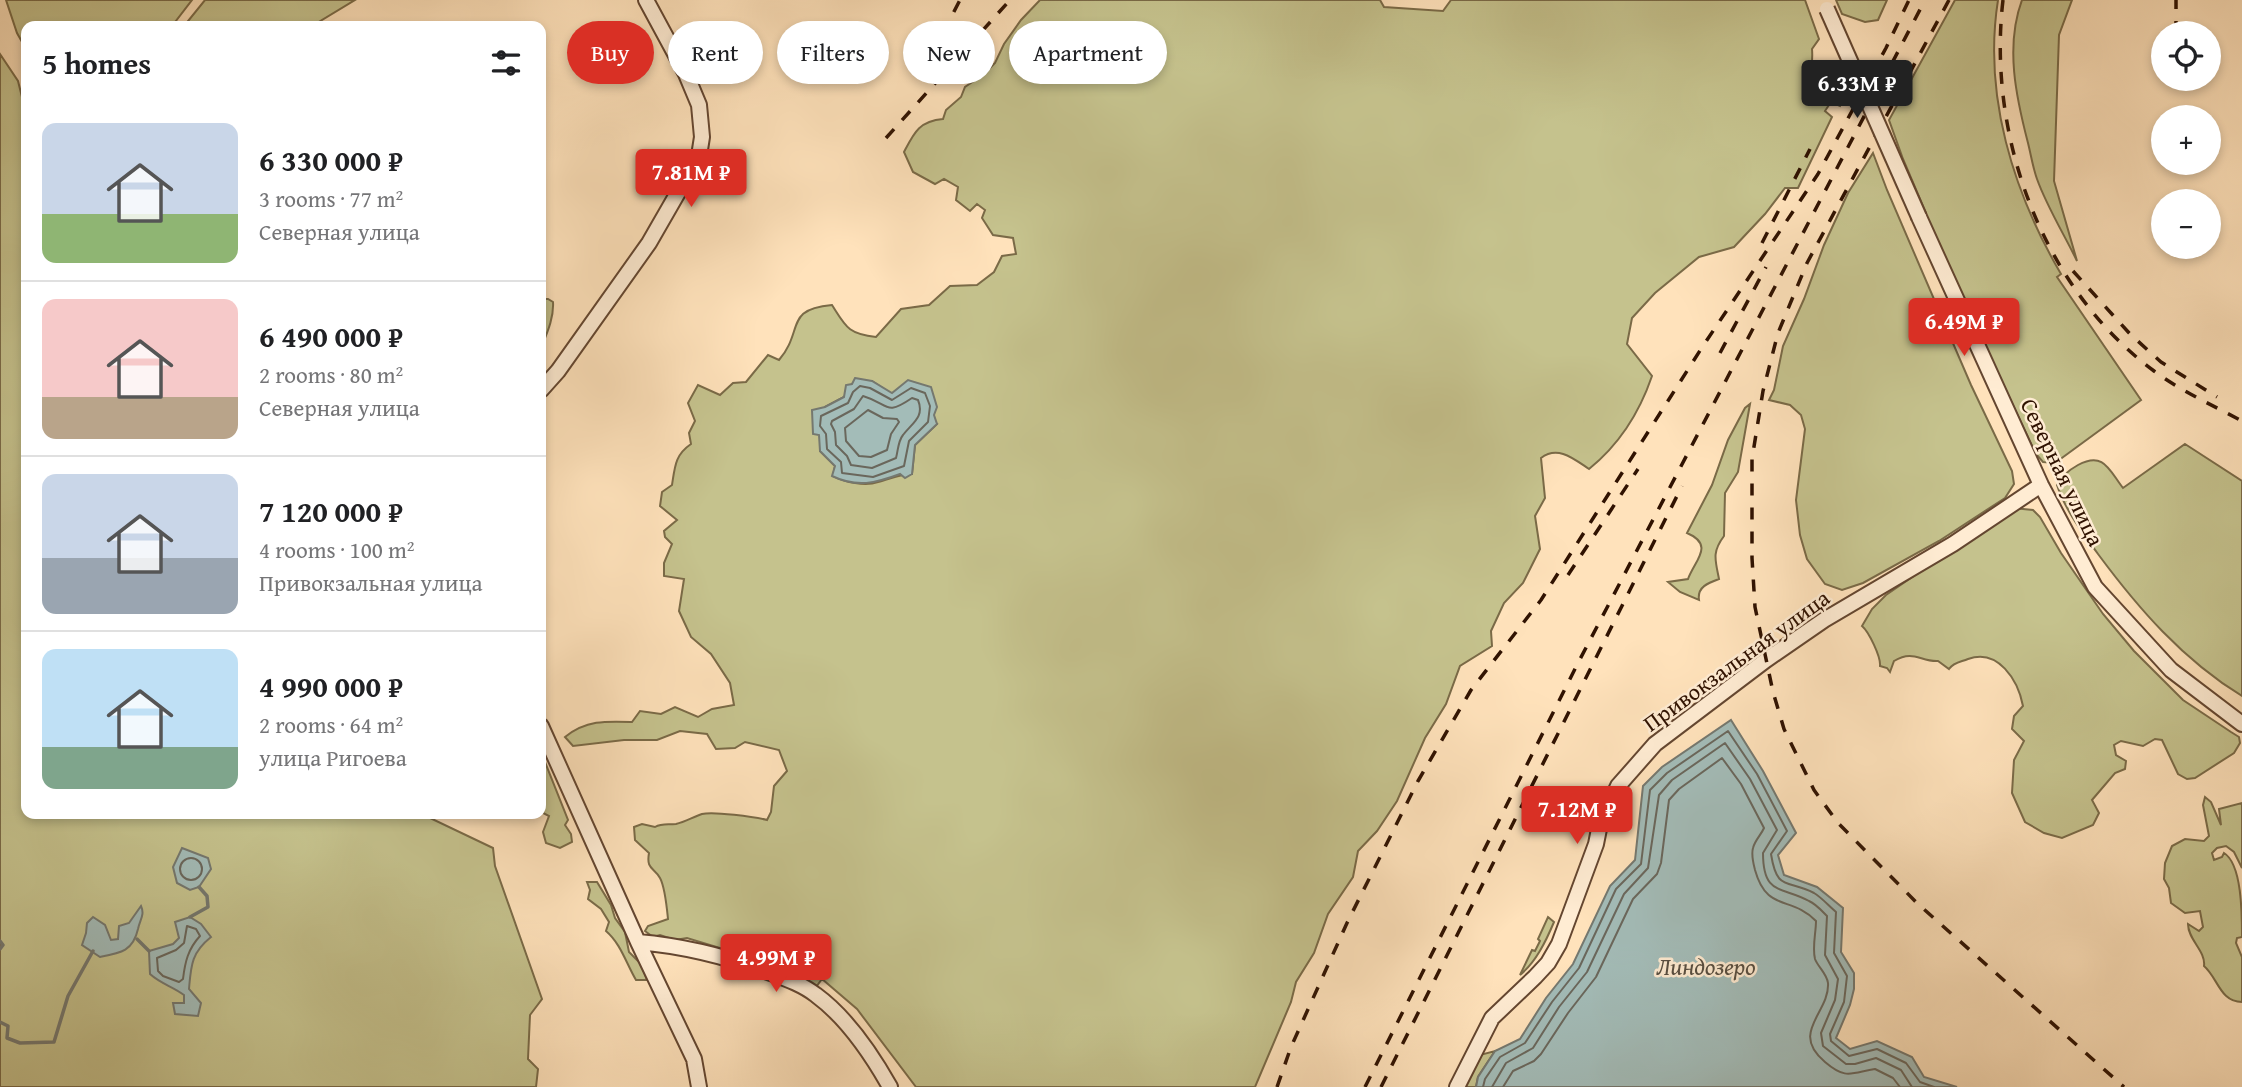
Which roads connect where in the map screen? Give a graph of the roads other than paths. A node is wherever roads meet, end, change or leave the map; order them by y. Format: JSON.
{"nodes":[{"id":1,"x":646,"y":0,"type":"edge"},
{"id":2,"x":1825,"y":5,"type":"edge"},
{"id":3,"x":546,"y":384,"type":"edge"},
{"id":4,"x":2041,"y":485,"type":"junction"},
{"id":5,"x":2242,"y":724,"type":"edge"},
{"id":6,"x":546,"y":737,"type":"edge"},
{"id":7,"x":638,"y":942,"type":"junction"},
{"id":8,"x":699,"y":1087,"type":"edge"},
{"id":9,"x":890,"y":1087,"type":"edge"},
{"id":10,"x":1457,"y":1087,"type":"edge"}],
"edges":[{"from":1,"to":3,"type":"street"},
{"from":2,"to":4,"type":"street","name":"Северная улица","bridge":true},
{"from":4,"to":5,"type":"street","name":"Северная улица"},
{"from":4,"to":10,"type":"street","name":"Привокзальная улица"},
{"from":6,"to":7,"type":"street"},
{"from":7,"to":8,"type":"street"},
{"from":7,"to":9,"type":"street"}]}
